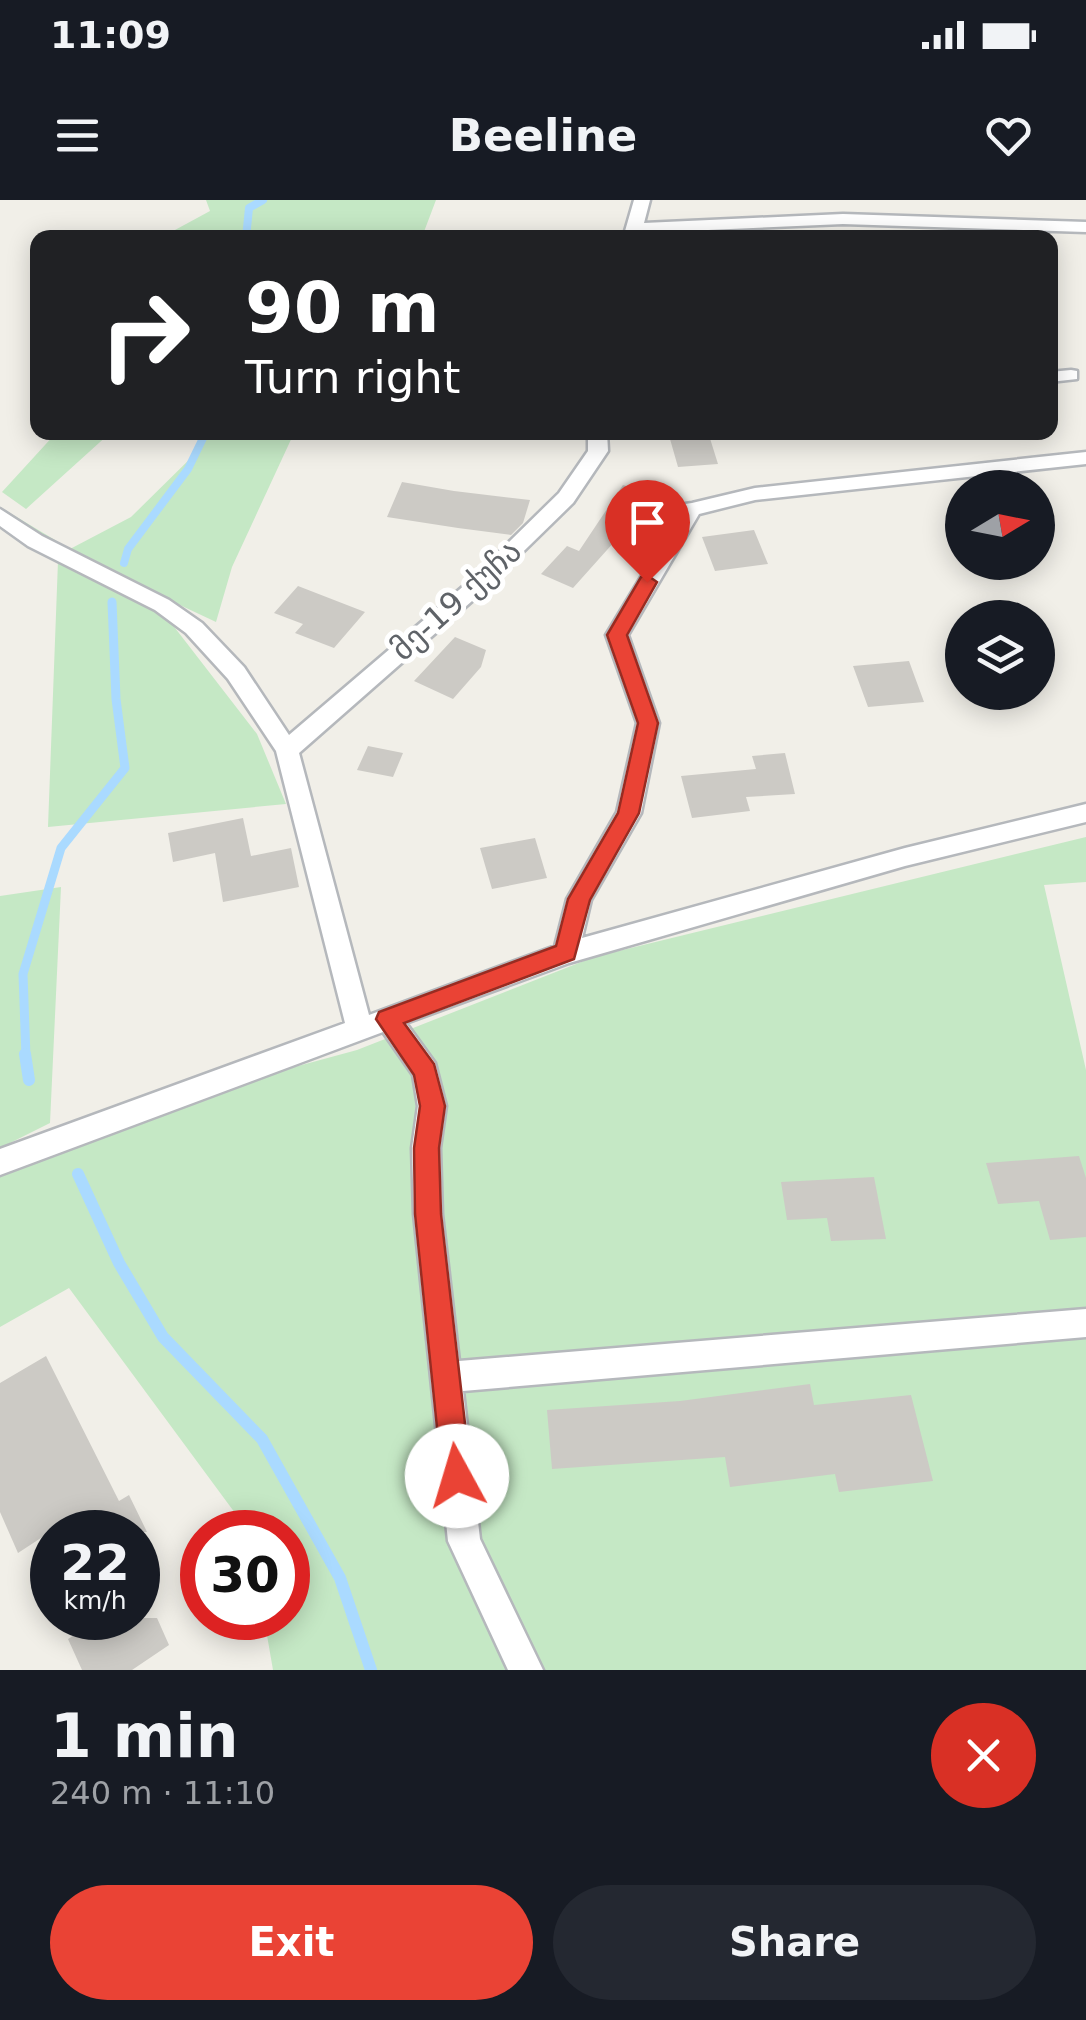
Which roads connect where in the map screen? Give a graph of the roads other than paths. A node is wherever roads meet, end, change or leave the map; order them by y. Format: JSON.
{"nodes":[{"id":1,"x":642,"y":200,"type":"edge"},
{"id":2,"x":1086,"y":228,"type":"edge"},
{"id":3,"x":634,"y":230,"type":"edge"},
{"id":4,"x":678,"y":230,"type":"edge"},
{"id":5,"x":1072,"y":375,"type":"dead end"},
{"id":6,"x":1058,"y":376,"type":"edge"},
{"id":7,"x":597,"y":440,"type":"edge"},
{"id":8,"x":1086,"y":458,"type":"edge"},
{"id":9,"x":0,"y":516,"type":"edge"},
{"id":10,"x":287,"y":750,"type":"junction"},
{"id":11,"x":1086,"y":813,"type":"edge"},
{"id":12,"x":566,"y":952,"type":"junction"},
{"id":13,"x":374,"y":1024,"type":"junction"},
{"id":14,"x":0,"y":1162,"type":"edge"},
{"id":15,"x":1086,"y":1322,"type":"edge"},
{"id":16,"x":446,"y":1377,"type":"junction"},
{"id":17,"x":526,"y":1670,"type":"edge"}],
"edges":[{"from":1,"to":3,"type":"street"},
{"from":2,"to":4,"type":"street"},
{"from":5,"to":6,"type":"street"},
{"from":7,"to":10,"type":"street","name":"მე-19 ქუჩა"},
{"from":8,"to":12,"type":"street"},
{"from":9,"to":10,"type":"street"},
{"from":10,"to":13,"type":"street"},
{"from":11,"to":12,"type":"street"},
{"from":12,"to":13,"type":"street"},
{"from":13,"to":14,"type":"street"},
{"from":13,"to":16,"type":"street"},
{"from":15,"to":16,"type":"street"},
{"from":16,"to":17,"type":"street"}]}
